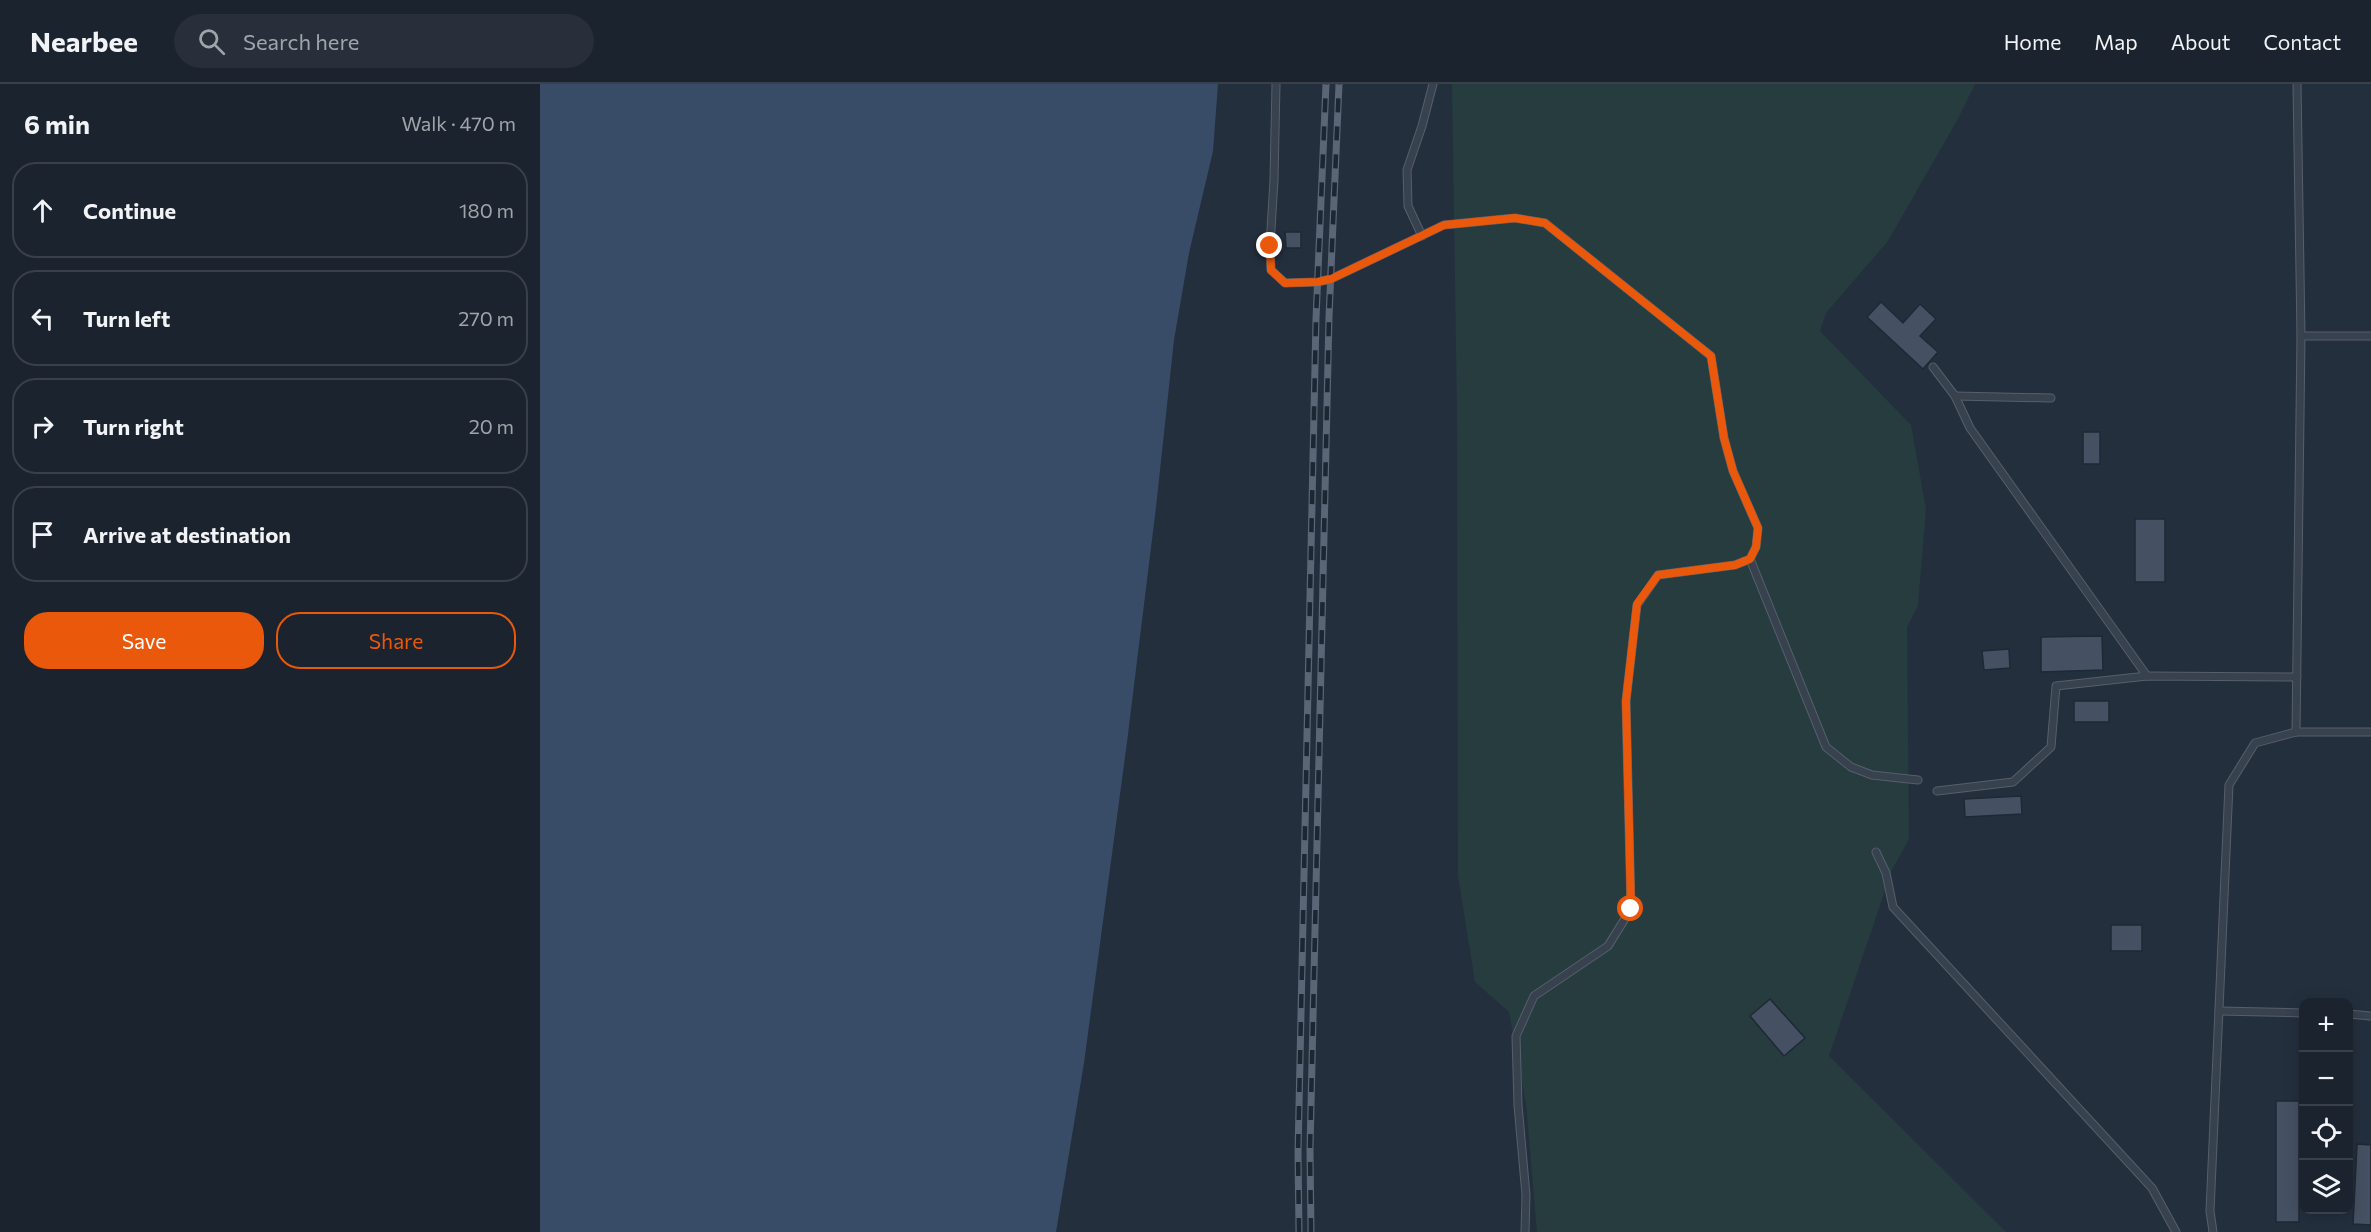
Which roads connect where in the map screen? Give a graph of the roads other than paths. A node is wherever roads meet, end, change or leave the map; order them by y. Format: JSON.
{"nodes":[{"id":1,"x":1276,"y":84,"type":"edge"},
{"id":2,"x":1433,"y":84,"type":"edge"},
{"id":3,"x":2297,"y":84,"type":"edge"},
{"id":4,"x":1422,"y":236,"type":"junction"},
{"id":5,"x":2301,"y":336,"type":"junction"},
{"id":6,"x":2371,"y":336,"type":"edge"},
{"id":7,"x":1933,"y":367,"type":"dead end"},
{"id":8,"x":1955,"y":396,"type":"junction"},
{"id":9,"x":2051,"y":398,"type":"dead end"},
{"id":10,"x":1750,"y":559,"type":"junction"},
{"id":11,"x":2147,"y":676,"type":"junction"},
{"id":12,"x":2297,"y":677,"type":"junction"},
{"id":13,"x":2296,"y":732,"type":"junction"},
{"id":14,"x":2371,"y":732,"type":"edge"},
{"id":15,"x":1918,"y":780,"type":"dead end"},
{"id":16,"x":1937,"y":792,"type":"dead end"},
{"id":17,"x":1876,"y":852,"type":"dead end"},
{"id":18,"x":2219,"y":1011,"type":"junction"},
{"id":19,"x":2299,"y":1013,"type":"edge"},
{"id":20,"x":2353,"y":1014,"type":"edge"},
{"id":21,"x":2371,"y":1016,"type":"edge"},
{"id":22,"x":1525,"y":1232,"type":"edge"},
{"id":23,"x":2176,"y":1232,"type":"edge"},
{"id":24,"x":2213,"y":1232,"type":"edge"}],
"edges":[{"from":1,"to":4,"type":"lane"},
{"from":2,"to":4,"type":"lane"},
{"from":3,"to":5,"type":"lane"},
{"from":4,"to":10,"type":"lane"},
{"from":5,"to":6,"type":"lane"},
{"from":5,"to":12,"type":"lane"},
{"from":7,"to":8,"type":"lane"},
{"from":8,"to":9,"type":"lane"},
{"from":8,"to":11,"type":"lane"},
{"from":10,"to":15,"type":"lane"},
{"from":10,"to":22,"type":"lane"},
{"from":11,"to":12,"type":"lane"},
{"from":11,"to":16,"type":"lane"},
{"from":12,"to":13,"type":"lane"},
{"from":13,"to":14,"type":"lane"},
{"from":13,"to":18,"type":"lane"},
{"from":17,"to":23,"type":"lane"},
{"from":18,"to":19,"type":"lane"},
{"from":18,"to":24,"type":"lane"},
{"from":20,"to":21,"type":"lane"}]}
